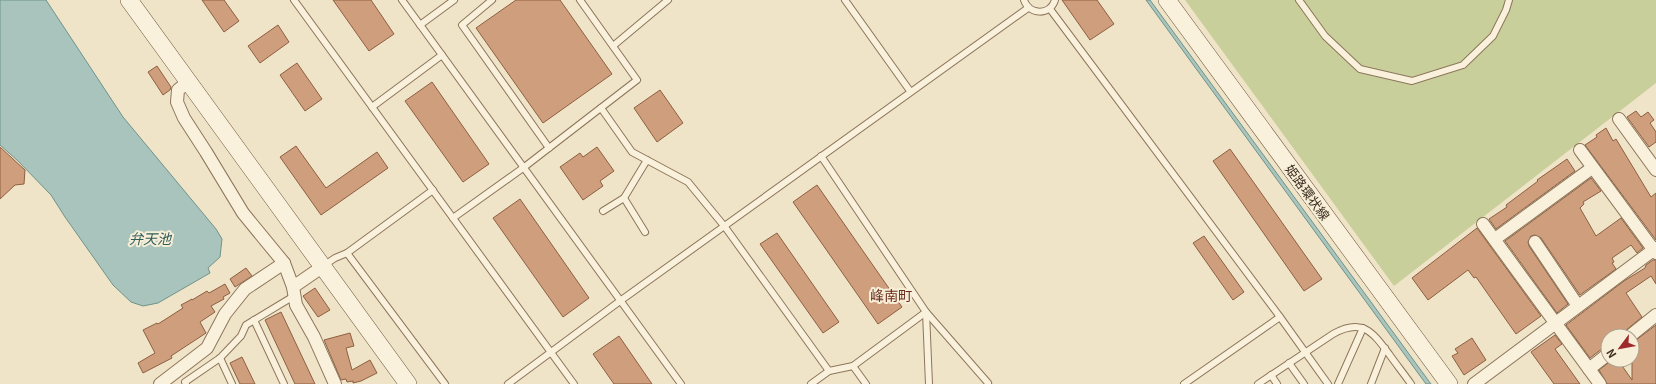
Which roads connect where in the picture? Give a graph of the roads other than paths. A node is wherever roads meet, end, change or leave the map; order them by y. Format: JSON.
{"nodes":[{"id":1,"x":129,"y":0,"type":"edge"},
{"id":2,"x":294,"y":0,"type":"edge"},
{"id":3,"x":402,"y":0,"type":"edge"},
{"id":4,"x":454,"y":0,"type":"edge"},
{"id":5,"x":492,"y":0,"type":"edge"},
{"id":6,"x":580,"y":0,"type":"edge"},
{"id":7,"x":668,"y":0,"type":"edge"},
{"id":8,"x":845,"y":0,"type":"edge"},
{"id":9,"x":1024,"y":0,"type":"edge"},
{"id":10,"x":1055,"y":0,"type":"edge"},
{"id":11,"x":1167,"y":0,"type":"edge"},
{"id":12,"x":1299,"y":0,"type":"edge"},
{"id":13,"x":1509,"y":0,"type":"edge"},
{"id":14,"x":1028,"y":8,"type":"junction"},
{"id":15,"x":1050,"y":9,"type":"junction"},
{"id":16,"x":420,"y":25,"type":"junction"},
{"id":17,"x":613,"y":46,"type":"junction"},
{"id":18,"x":442,"y":55,"type":"junction"},
{"id":19,"x":188,"y":82,"type":"junction"},
{"id":20,"x":910,"y":91,"type":"junction"},
{"id":21,"x":372,"y":107,"type":"junction"},
{"id":22,"x":601,"y":108,"type":"junction"},
{"id":23,"x":1619,"y":119,"type":"dead end"},
{"id":24,"x":549,"y":148,"type":"junction"},
{"id":25,"x":1580,"y":150,"type":"dead end"},
{"id":26,"x":1651,"y":154,"type":"edge"},
{"id":27,"x":821,"y":156,"type":"junction"},
{"id":28,"x":647,"y":160,"type":"junction"},
{"id":29,"x":523,"y":168,"type":"junction"},
{"id":30,"x":1592,"y":168,"type":"junction"},
{"id":31,"x":1656,"y":170,"type":"edge"},
{"id":32,"x":433,"y":190,"type":"junction"},
{"id":33,"x":624,"y":198,"type":"junction"},
{"id":34,"x":603,"y":211,"type":"dead end"},
{"id":35,"x":453,"y":218,"type":"junction"},
{"id":36,"x":1484,"y":224,"type":"dead end"},
{"id":37,"x":725,"y":227,"type":"junction"},
{"id":38,"x":645,"y":232,"type":"dead end"},
{"id":39,"x":1495,"y":240,"type":"junction"},
{"id":40,"x":1535,"y":242,"type":"dead end"},
{"id":41,"x":1655,"y":251,"type":"edge"},
{"id":42,"x":347,"y":253,"type":"junction"},
{"id":43,"x":284,"y":263,"type":"junction"},
{"id":44,"x":322,"y":267,"type":"junction"},
{"id":45,"x":293,"y":291,"type":"junction"},
{"id":46,"x":620,"y":301,"type":"junction"},
{"id":47,"x":1578,"y":306,"type":"junction"},
{"id":48,"x":926,"y":312,"type":"junction"},
{"id":49,"x":1280,"y":317,"type":"junction"},
{"id":50,"x":254,"y":320,"type":"junction"},
{"id":51,"x":1654,"y":322,"type":"edge"},
{"id":52,"x":1555,"y":323,"type":"junction"},
{"id":53,"x":1363,"y":328,"type":"junction"},
{"id":54,"x":1640,"y":330,"type":"edge"},
{"id":55,"x":1384,"y":348,"type":"junction"},
{"id":56,"x":551,"y":352,"type":"junction"},
{"id":57,"x":1306,"y":352,"type":"junction"},
{"id":58,"x":220,"y":358,"type":"junction"},
{"id":59,"x":1600,"y":360,"type":"edge"},
{"id":60,"x":1289,"y":364,"type":"junction"},
{"id":61,"x":853,"y":366,"type":"junction"},
{"id":62,"x":1589,"y":369,"type":"junction"},
{"id":63,"x":829,"y":371,"type":"junction"},
{"id":64,"x":1271,"y":375,"type":"junction"},
{"id":65,"x":160,"y":384,"type":"edge"},
{"id":66,"x":186,"y":384,"type":"edge"},
{"id":67,"x":232,"y":384,"type":"edge"},
{"id":68,"x":284,"y":384,"type":"edge"},
{"id":69,"x":335,"y":384,"type":"edge"},
{"id":70,"x":408,"y":384,"type":"edge"},
{"id":71,"x":444,"y":384,"type":"edge"},
{"id":72,"x":508,"y":384,"type":"edge"},
{"id":73,"x":574,"y":384,"type":"edge"},
{"id":74,"x":680,"y":384,"type":"edge"},
{"id":75,"x":811,"y":384,"type":"edge"},
{"id":76,"x":866,"y":384,"type":"edge"},
{"id":77,"x":929,"y":384,"type":"edge"},
{"id":78,"x":988,"y":384,"type":"edge"},
{"id":79,"x":1184,"y":384,"type":"edge"},
{"id":80,"x":1258,"y":384,"type":"edge"},
{"id":81,"x":1277,"y":384,"type":"edge"},
{"id":82,"x":1304,"y":384,"type":"edge"},
{"id":83,"x":1328,"y":384,"type":"edge"},
{"id":84,"x":1338,"y":384,"type":"edge"},
{"id":85,"x":1371,"y":384,"type":"edge"},
{"id":86,"x":1411,"y":384,"type":"edge"},
{"id":87,"x":1448,"y":384,"type":"edge"},
{"id":88,"x":1474,"y":384,"type":"edge"},
{"id":89,"x":1600,"y":384,"type":"edge"}],
"edges":[{"from":1,"to":19,"type":"street"},
{"from":2,"to":21,"type":"lane"},
{"from":3,"to":16,"type":"lane"},
{"from":4,"to":16,"type":"lane"},
{"from":5,"to":24,"type":"lane"},
{"from":6,"to":17,"type":"lane"},
{"from":7,"to":17,"type":"lane"},
{"from":8,"to":20,"type":"lane"},
{"from":9,"to":14,"type":"lane"},
{"from":10,"to":15,"type":"lane"},
{"from":11,"to":87,"type":"street","name":"姫路環状線"},
{"from":12,"to":13,"type":"lane"},
{"from":14,"to":15,"type":"lane"},
{"from":14,"to":20,"type":"lane"},
{"from":15,"to":49,"type":"lane"},
{"from":16,"to":18,"type":"lane"},
{"from":17,"to":22,"type":"lane"},
{"from":18,"to":21,"type":"lane"},
{"from":18,"to":29,"type":"lane"},
{"from":19,"to":43,"type":"street"},
{"from":19,"to":44,"type":"street"},
{"from":20,"to":27,"type":"lane"},
{"from":21,"to":32,"type":"lane"},
{"from":22,"to":24,"type":"lane"},
{"from":22,"to":28,"type":"lane"},
{"from":23,"to":26,"type":"street"},
{"from":24,"to":29,"type":"lane"},
{"from":25,"to":30,"type":"street"},
{"from":26,"to":31,"type":"street"},
{"from":27,"to":37,"type":"lane"},
{"from":27,"to":48,"type":"lane"},
{"from":28,"to":33,"type":"lane"},
{"from":28,"to":37,"type":"lane"},
{"from":29,"to":35,"type":"lane"},
{"from":29,"to":46,"type":"lane"},
{"from":30,"to":39,"type":"street"},
{"from":30,"to":41,"type":"street"},
{"from":32,"to":35,"type":"lane"},
{"from":32,"to":42,"type":"lane"},
{"from":33,"to":34,"type":"lane"},
{"from":33,"to":38,"type":"lane"},
{"from":35,"to":56,"type":"lane"},
{"from":36,"to":39,"type":"street"},
{"from":37,"to":46,"type":"lane"},
{"from":37,"to":63,"type":"lane"},
{"from":39,"to":52,"type":"street"},
{"from":40,"to":47,"type":"street"},
{"from":41,"to":47,"type":"street"},
{"from":42,"to":44,"type":"lane"},
{"from":42,"to":71,"type":"lane"},
{"from":43,"to":45,"type":"street"},
{"from":43,"to":65,"type":"street"},
{"from":44,"to":45,"type":"street"},
{"from":44,"to":70,"type":"street"},
{"from":45,"to":50,"type":"lane"},
{"from":45,"to":69,"type":"street"},
{"from":46,"to":56,"type":"lane"},
{"from":46,"to":74,"type":"lane"},
{"from":47,"to":52,"type":"street"},
{"from":48,"to":61,"type":"lane"},
{"from":48,"to":77,"type":"lane"},
{"from":48,"to":78,"type":"lane"},
{"from":49,"to":57,"type":"lane"},
{"from":49,"to":79,"type":"lane"},
{"from":50,"to":58,"type":"lane"},
{"from":50,"to":68,"type":"lane"},
{"from":51,"to":54,"type":"street"},
{"from":52,"to":62,"type":"street"},
{"from":52,"to":88,"type":"street"},
{"from":53,"to":55,"type":"lane"},
{"from":53,"to":57,"type":"lane"},
{"from":53,"to":84,"type":"lane"},
{"from":55,"to":85,"type":"lane"},
{"from":55,"to":86,"type":"lane"},
{"from":56,"to":72,"type":"lane"},
{"from":56,"to":73,"type":"lane"},
{"from":57,"to":60,"type":"lane"},
{"from":57,"to":83,"type":"lane"},
{"from":58,"to":66,"type":"lane"},
{"from":58,"to":67,"type":"lane"},
{"from":59,"to":62,"type":"street"},
{"from":60,"to":64,"type":"lane"},
{"from":60,"to":82,"type":"lane"},
{"from":61,"to":63,"type":"lane"},
{"from":61,"to":76,"type":"lane"},
{"from":62,"to":89,"type":"street"},
{"from":63,"to":75,"type":"lane"},
{"from":64,"to":80,"type":"lane"},
{"from":64,"to":81,"type":"lane"}]}
